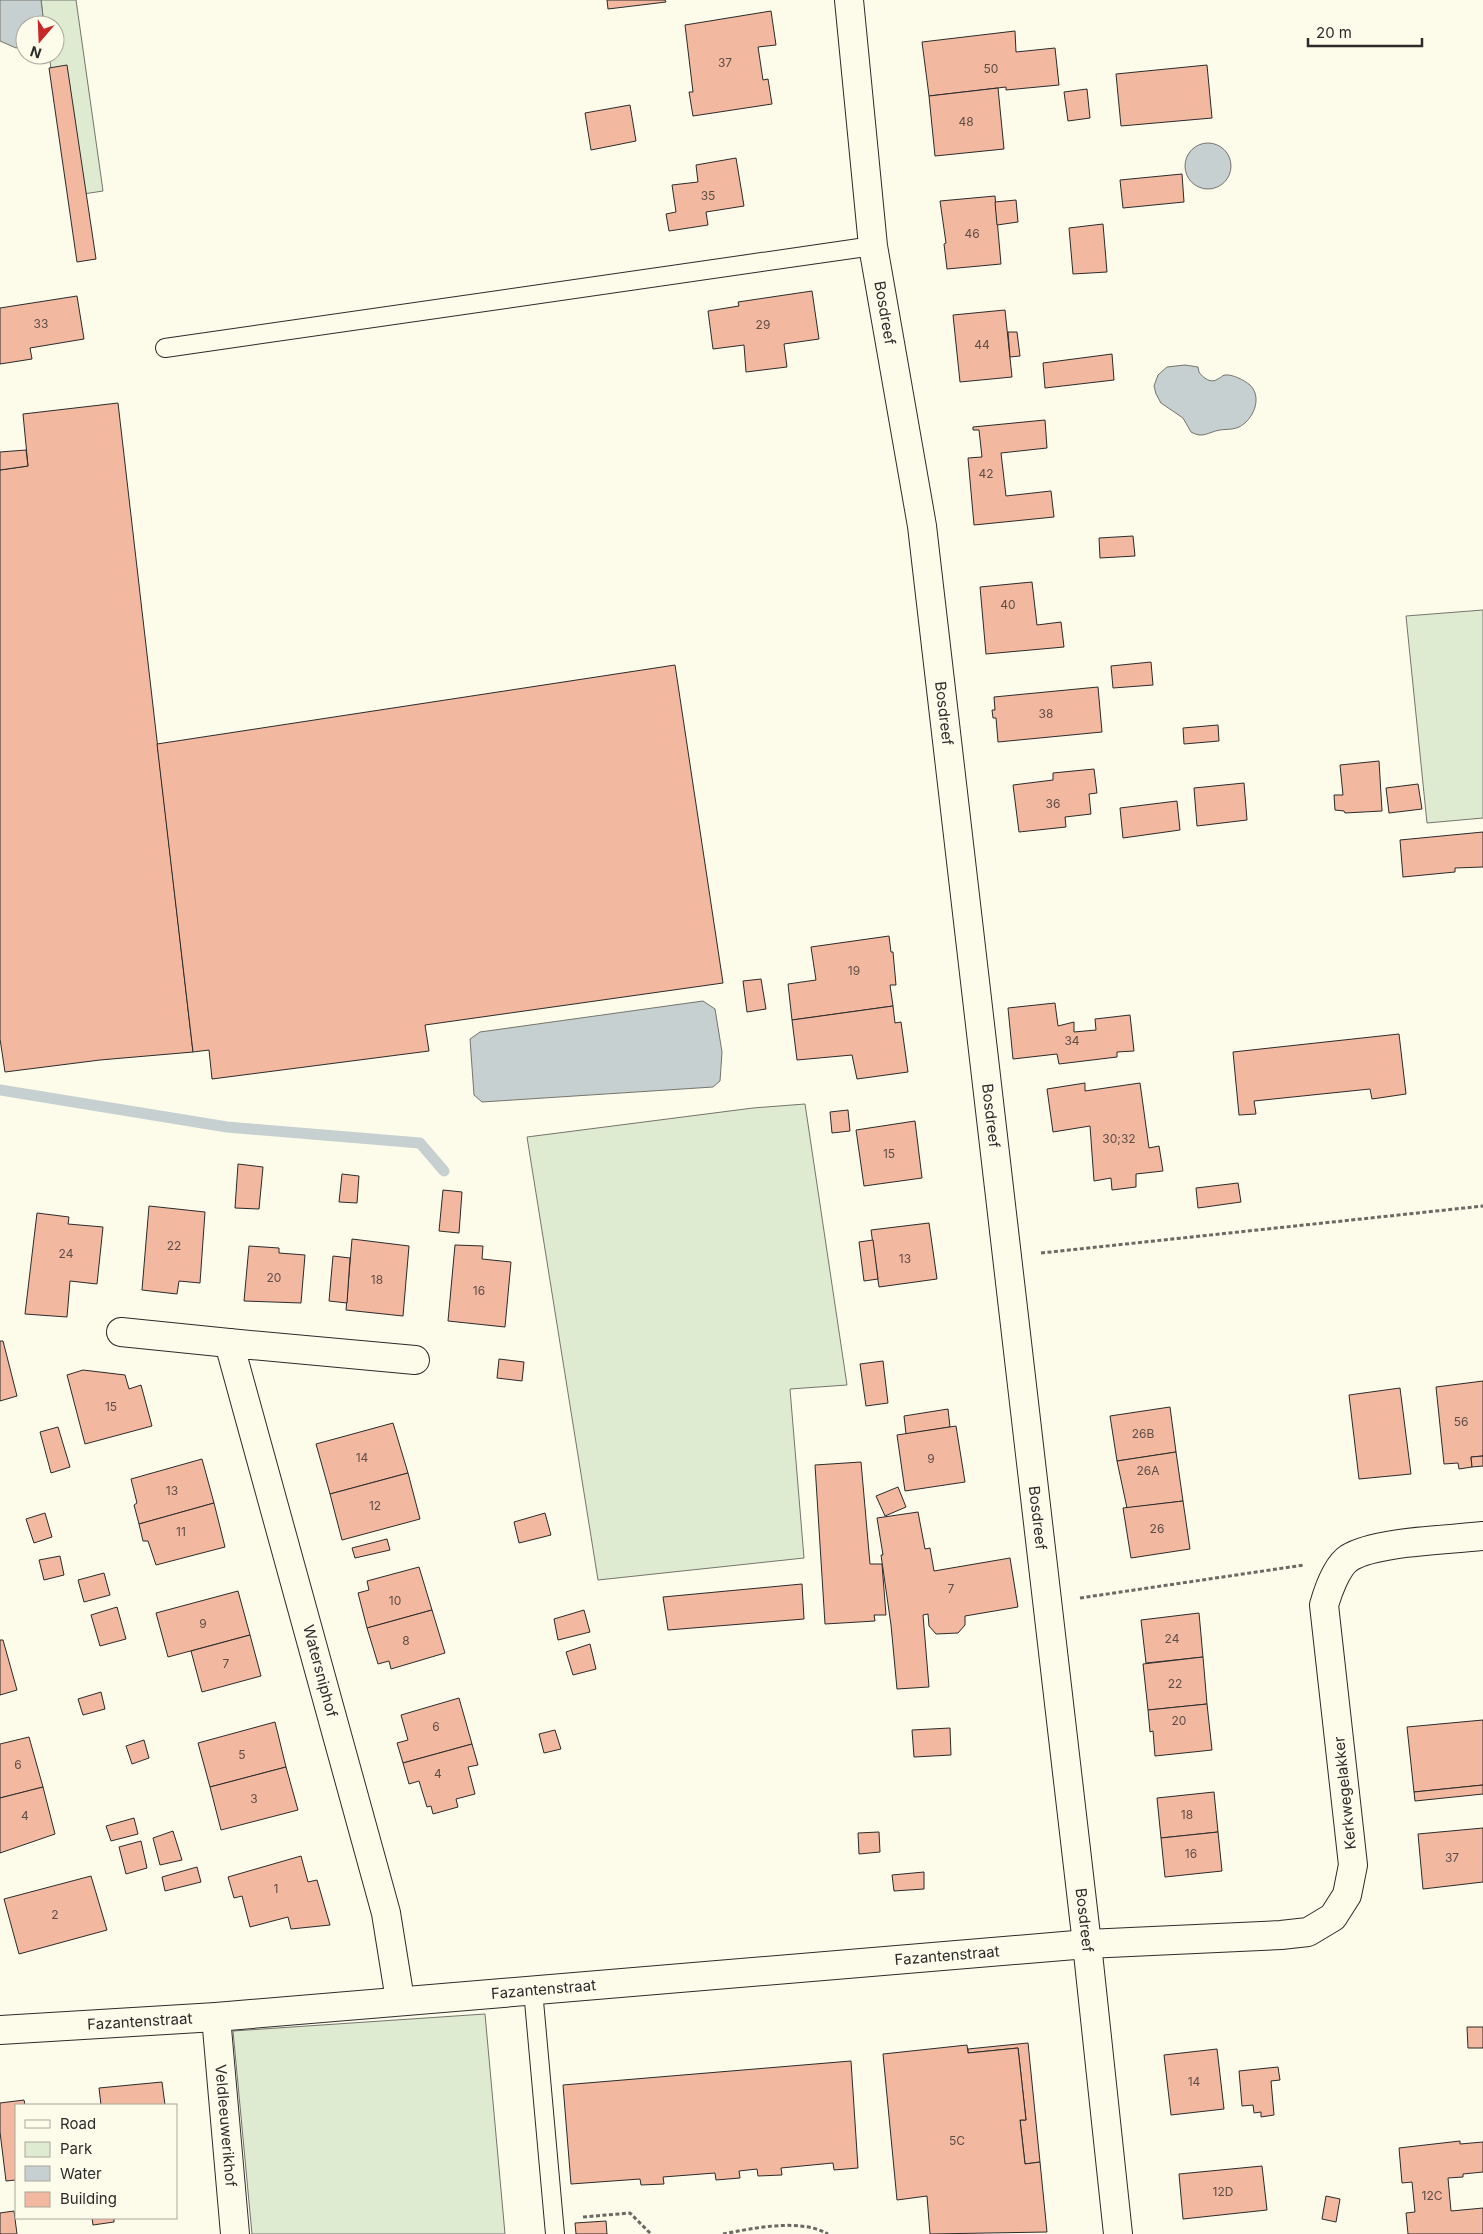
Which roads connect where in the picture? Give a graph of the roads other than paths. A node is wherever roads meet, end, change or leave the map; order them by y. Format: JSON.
{"nodes":[{"id":1,"x":849,"y":0,"type":"edge"},
{"id":2,"x":873,"y":246,"type":"junction"},
{"id":3,"x":165,"y":348,"type":"dead end"},
{"id":4,"x":121,"y":1332,"type":"dead end"},
{"id":5,"x":229,"y":1343,"type":"junction"},
{"id":6,"x":415,"y":1360,"type":"dead end"},
{"id":7,"x":1483,"y":1536,"type":"edge"},
{"id":8,"x":1087,"y":1944,"type":"junction"},
{"id":9,"x":533,"y":1990,"type":"junction"},
{"id":10,"x":400,"y":2000,"type":"junction"},
{"id":11,"x":216,"y":2017,"type":"junction"},
{"id":12,"x":0,"y":2030,"type":"edge"},
{"id":13,"x":555,"y":2226,"type":"edge"},
{"id":14,"x":236,"y":2234,"type":"edge"},
{"id":15,"x":1118,"y":2234,"type":"edge"}],
"edges":[{"from":1,"to":2,"type":"street","name":"Bosdreef"},
{"from":2,"to":3,"type":"lane"},
{"from":2,"to":8,"type":"street","name":"Bosdreef"},
{"from":4,"to":5,"type":"street"},
{"from":5,"to":6,"type":"street"},
{"from":5,"to":10,"type":"street","name":"Watersniphof"},
{"from":7,"to":8,"type":"street","name":"Kerkwegelakker"},
{"from":8,"to":9,"type":"street","name":"Fazantenstraat"},
{"from":8,"to":15,"type":"street","name":"Bosdreef"},
{"from":9,"to":10,"type":"street","name":"Fazantenstraat"},
{"from":9,"to":13,"type":"lane"},
{"from":10,"to":11,"type":"street","name":"Fazantenstraat"},
{"from":11,"to":12,"type":"street","name":"Fazantenstraat"},
{"from":11,"to":14,"type":"street","name":"Veldleeuwerikhof"}]}
